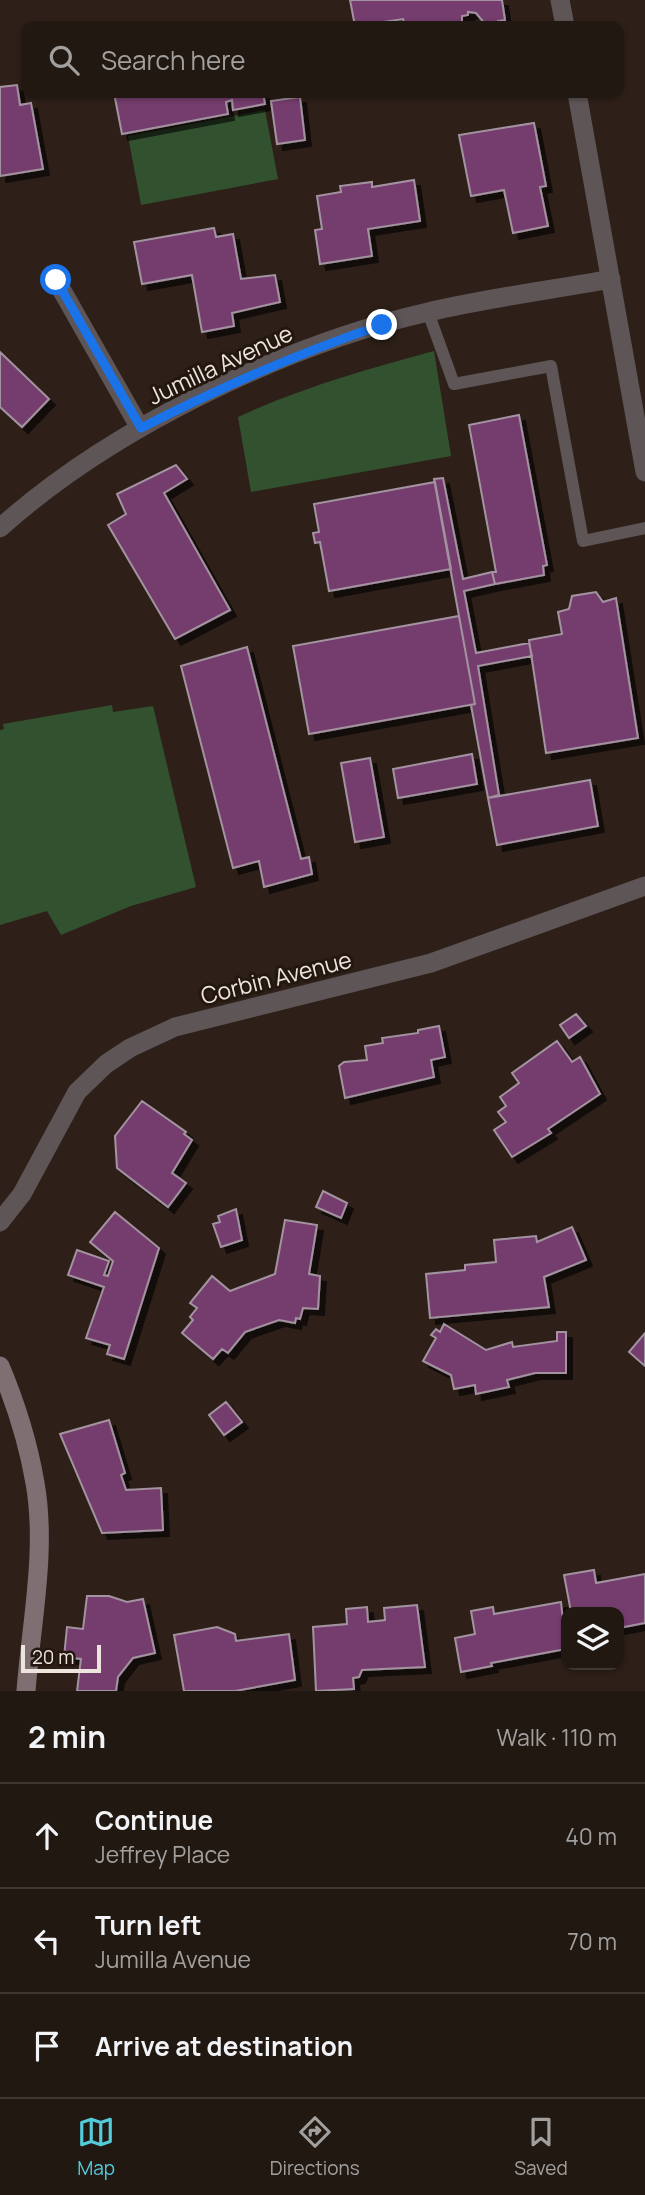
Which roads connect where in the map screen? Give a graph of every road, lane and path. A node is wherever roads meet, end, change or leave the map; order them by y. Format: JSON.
{"nodes":[{"id":1,"x":560,"y":0,"type":"edge"},
{"id":2,"x":564,"y":21,"type":"edge"},
{"id":3,"x":578,"y":98,"type":"edge"},
{"id":4,"x":611,"y":279,"type":"junction"},
{"id":5,"x":56,"y":280,"type":"dead end"},
{"id":6,"x":428,"y":312,"type":"junction"},
{"id":7,"x":141,"y":428,"type":"junction"},
{"id":8,"x":645,"y":472,"type":"edge"},
{"id":9,"x":0,"y":528,"type":"edge"},
{"id":10,"x":645,"y":528,"type":"edge"},
{"id":11,"x":645,"y":886,"type":"edge"},
{"id":12,"x":0,"y":1222,"type":"edge"},
{"id":13,"x":0,"y":1366,"type":"edge"},
{"id":14,"x":26,"y":1691,"type":"edge"}],
"edges":[{"from":1,"to":2,"type":"street"},
{"from":3,"to":4,"type":"street"},
{"from":4,"to":6,"type":"street","name":"Jumilla Avenue"},
{"from":4,"to":8,"type":"street"},
{"from":5,"to":7,"type":"street"},
{"from":6,"to":7,"type":"street","name":"Jumilla Avenue"},
{"from":6,"to":10,"type":"lane"},
{"from":7,"to":9,"type":"street","name":"Jumilla Avenue"},
{"from":11,"to":12,"type":"street","name":"Corbin Avenue"},
{"from":13,"to":14,"type":"main road"}]}
